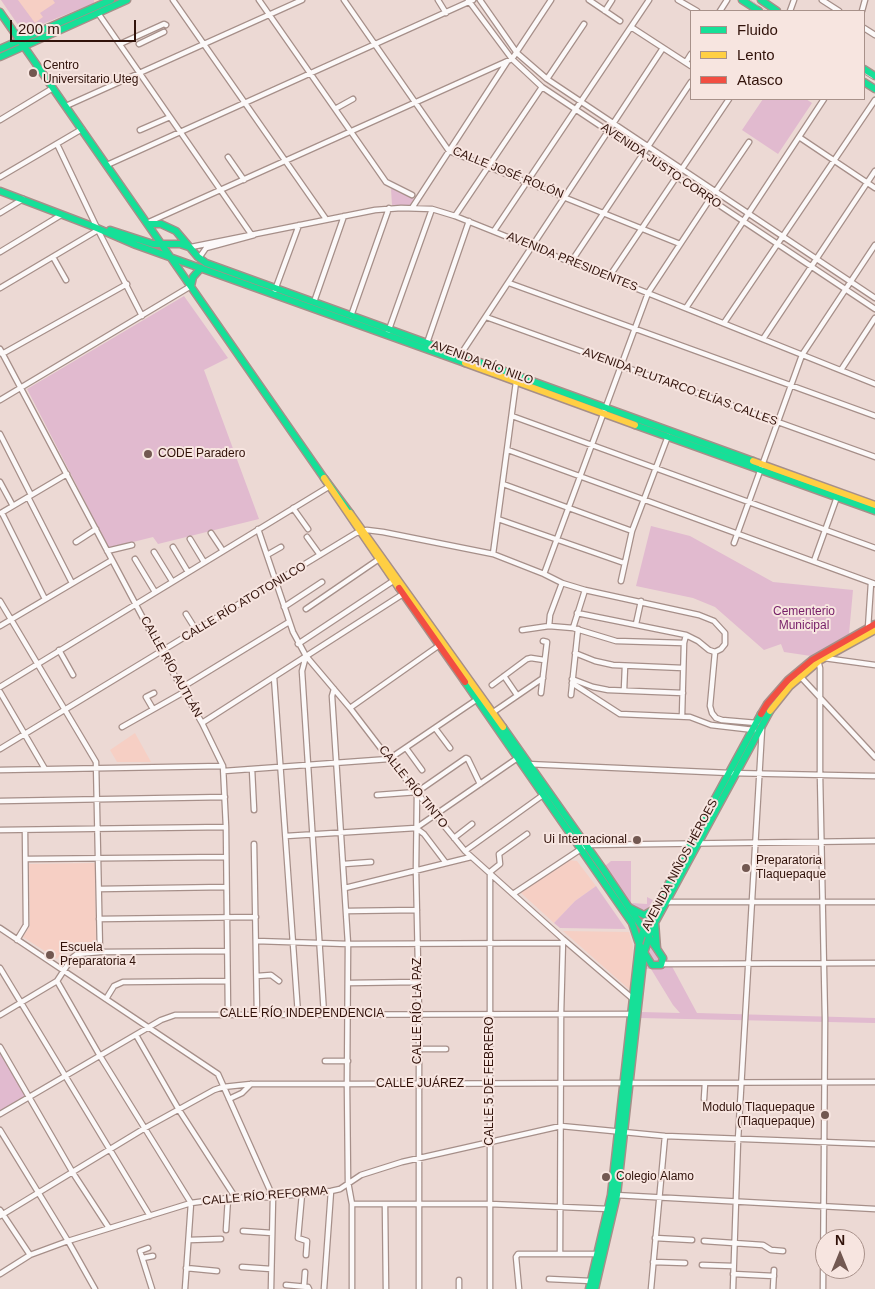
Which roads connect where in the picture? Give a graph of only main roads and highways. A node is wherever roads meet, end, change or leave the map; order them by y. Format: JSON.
{"nodes":[{"id":1,"x":111,"y":0,"type":"edge"},
{"id":2,"x":128,"y":0,"type":"edge"},
{"id":3,"x":742,"y":0,"type":"edge"},
{"id":4,"x":760,"y":0,"type":"edge"},
{"id":5,"x":757,"y":10,"type":"edge"},
{"id":6,"x":775,"y":10,"type":"edge"},
{"id":7,"x":0,"y":12,"type":"edge"},
{"id":8,"x":22,"y":43,"type":"junction"},
{"id":9,"x":0,"y":49,"type":"edge"},
{"id":10,"x":0,"y":57,"type":"edge"},
{"id":11,"x":0,"y":192,"type":"edge"},
{"id":12,"x":148,"y":223,"type":"junction"},
{"id":13,"x":95,"y":227,"type":"junction"},
{"id":14,"x":162,"y":244,"type":"junction"},
{"id":15,"x":191,"y":247,"type":"junction"},
{"id":16,"x":171,"y":257,"type":"junction"},
{"id":17,"x":201,"y":268,"type":"junction"},
{"id":18,"x":191,"y":286,"type":"junction"},
{"id":19,"x":274,"y":291,"type":"junction"},
{"id":20,"x":331,"y":311,"type":"junction"},
{"id":21,"x":388,"y":332,"type":"junction"},
{"id":22,"x":459,"y":358,"type":"junction"},
{"id":23,"x":604,"y":410,"type":"junction"},
{"id":24,"x":761,"y":467,"type":"junction"},
{"id":25,"x":875,"y":505,"type":"edge"},
{"id":26,"x":875,"y":510,"type":"edge"},
{"id":27,"x":362,"y":531,"type":"junction"},
{"id":28,"x":875,"y":624,"type":"edge"},
{"id":29,"x":875,"y":630,"type":"edge"},
{"id":30,"x":441,"y":644,"type":"junction"},
{"id":31,"x":819,"y":658,"type":"junction"},
{"id":32,"x":760,"y":724,"type":"junction"},
{"id":33,"x":520,"y":759,"type":"junction"},
{"id":34,"x":733,"y":773,"type":"junction"},
{"id":35,"x":694,"y":843,"type":"junction"},
{"id":36,"x":583,"y":847,"type":"junction"},
{"id":37,"x":630,"y":908,"type":"junction"},
{"id":38,"x":656,"y":908,"type":"junction"},
{"id":39,"x":654,"y":921,"type":"junction"},
{"id":40,"x":644,"y":929,"type":"junction"},
{"id":41,"x":649,"y":936,"type":"junction"},
{"id":42,"x":639,"y":944,"type":"junction"},
{"id":43,"x":657,"y":949,"type":"junction"},
{"id":44,"x":644,"y":953,"type":"junction"},
{"id":45,"x":626,"y":1084,"type":"junction"},
{"id":46,"x":614,"y":1195,"type":"junction"},
{"id":47,"x":589,"y":1289,"type":"edge"},
{"id":48,"x":595,"y":1289,"type":"edge"}],
"edges":[{"from":1,"to":8,"type":"main road"},
{"from":2,"to":8,"type":"main road"},
{"from":3,"to":5,"type":"main road"},
{"from":4,"to":6,"type":"main road"},
{"from":7,"to":8,"type":"main road"},
{"from":8,"to":9,"type":"main road"},
{"from":8,"to":10,"type":"main road"},
{"from":8,"to":12,"type":"main road"},
{"from":11,"to":13,"type":"main road","name":"AVENIDA RÍO NILO"},
{"from":12,"to":14,"type":"main road"},
{"from":12,"to":15,"type":"main road"},
{"from":13,"to":14,"type":"main road","name":"AVENIDA RÍO NILO"},
{"from":13,"to":16,"type":"main road","name":"AVENIDA RÍO NILO"},
{"from":14,"to":15,"type":"main road","name":"AVENIDA RÍO NILO"},
{"from":14,"to":16,"type":"main road"},
{"from":15,"to":19,"type":"main road","name":"AVENIDA RÍO NILO"},
{"from":16,"to":17,"type":"main road","name":"AVENIDA RÍO NILO"},
{"from":16,"to":18,"type":"main road"},
{"from":17,"to":18,"type":"main road"},
{"from":17,"to":19,"type":"main road","name":"AVENIDA RÍO NILO"},
{"from":18,"to":27,"type":"main road"},
{"from":19,"to":20,"type":"main road","name":"AVENIDA RÍO NILO"},
{"from":19,"to":20,"type":"main road","name":"AVENIDA RÍO NILO"},
{"from":20,"to":21,"type":"main road","name":"AVENIDA RÍO NILO"},
{"from":20,"to":21,"type":"main road","name":"AVENIDA RÍO NILO"},
{"from":21,"to":22,"type":"main road","name":"AVENIDA RÍO NILO"},
{"from":21,"to":22,"type":"main road","name":"AVENIDA RÍO NILO"},
{"from":22,"to":23,"type":"main road","name":"AVENIDA RÍO NILO"},
{"from":22,"to":23,"type":"main road","name":"AVENIDA RÍO NILO"},
{"from":23,"to":24,"type":"main road","name":"AVENIDA RÍO NILO"},
{"from":23,"to":24,"type":"main road","name":"AVENIDA RÍO NILO"},
{"from":24,"to":25,"type":"main road","name":"AVENIDA RÍO NILO"},
{"from":24,"to":26,"type":"main road","name":"AVENIDA RÍO NILO"},
{"from":27,"to":30,"type":"main road"},
{"from":27,"to":30,"type":"main road"},
{"from":28,"to":31,"type":"main road","name":"AVENIDA NIÑOS HÉROES"},
{"from":29,"to":31,"type":"main road","name":"AVENIDA NIÑOS HÉROES"},
{"from":30,"to":33,"type":"main road"},
{"from":30,"to":33,"type":"main road"},
{"from":31,"to":32,"type":"main road","name":"AVENIDA NIÑOS HÉROES"},
{"from":32,"to":34,"type":"main road","name":"AVENIDA NIÑOS HÉROES"},
{"from":32,"to":34,"type":"main road","name":"AVENIDA NIÑOS HÉROES"},
{"from":33,"to":36,"type":"main road"},
{"from":33,"to":36,"type":"main road"},
{"from":34,"to":35,"type":"main road","name":"AVENIDA NIÑOS HÉROES"},
{"from":35,"to":38,"type":"main road","name":"AVENIDA NIÑOS HÉROES"},
{"from":35,"to":39,"type":"main road","name":"AVENIDA NIÑOS HÉROES"},
{"from":36,"to":37,"type":"main road"},
{"from":36,"to":42,"type":"main road"},
{"from":37,"to":38,"type":"main road"},
{"from":37,"to":40,"type":"main road"},
{"from":38,"to":40,"type":"main road","name":"AVENIDA NIÑOS HÉROES"},
{"from":39,"to":41,"type":"main road","name":"AVENIDA NIÑOS HÉROES"},
{"from":39,"to":43,"type":"main road"},
{"from":40,"to":41,"type":"main road"},
{"from":40,"to":42,"type":"main road","name":"AVENIDA NIÑOS HÉROES"},
{"from":41,"to":43,"type":"main road"},
{"from":41,"to":44,"type":"main road","name":"AVENIDA NIÑOS HÉROES"},
{"from":42,"to":44,"type":"main road"},
{"from":42,"to":45,"type":"main road","name":"AVENIDA NIÑOS HÉROES"},
{"from":43,"to":44,"type":"main road"},
{"from":44,"to":45,"type":"main road","name":"AVENIDA NIÑOS HÉROES"},
{"from":45,"to":46,"type":"main road","name":"AVENIDA NIÑOS HÉROES"},
{"from":46,"to":47,"type":"main road","name":"AVENIDA NIÑOS HÉROES"},
{"from":46,"to":48,"type":"main road","name":"AVENIDA NIÑOS HÉROES"}]}
